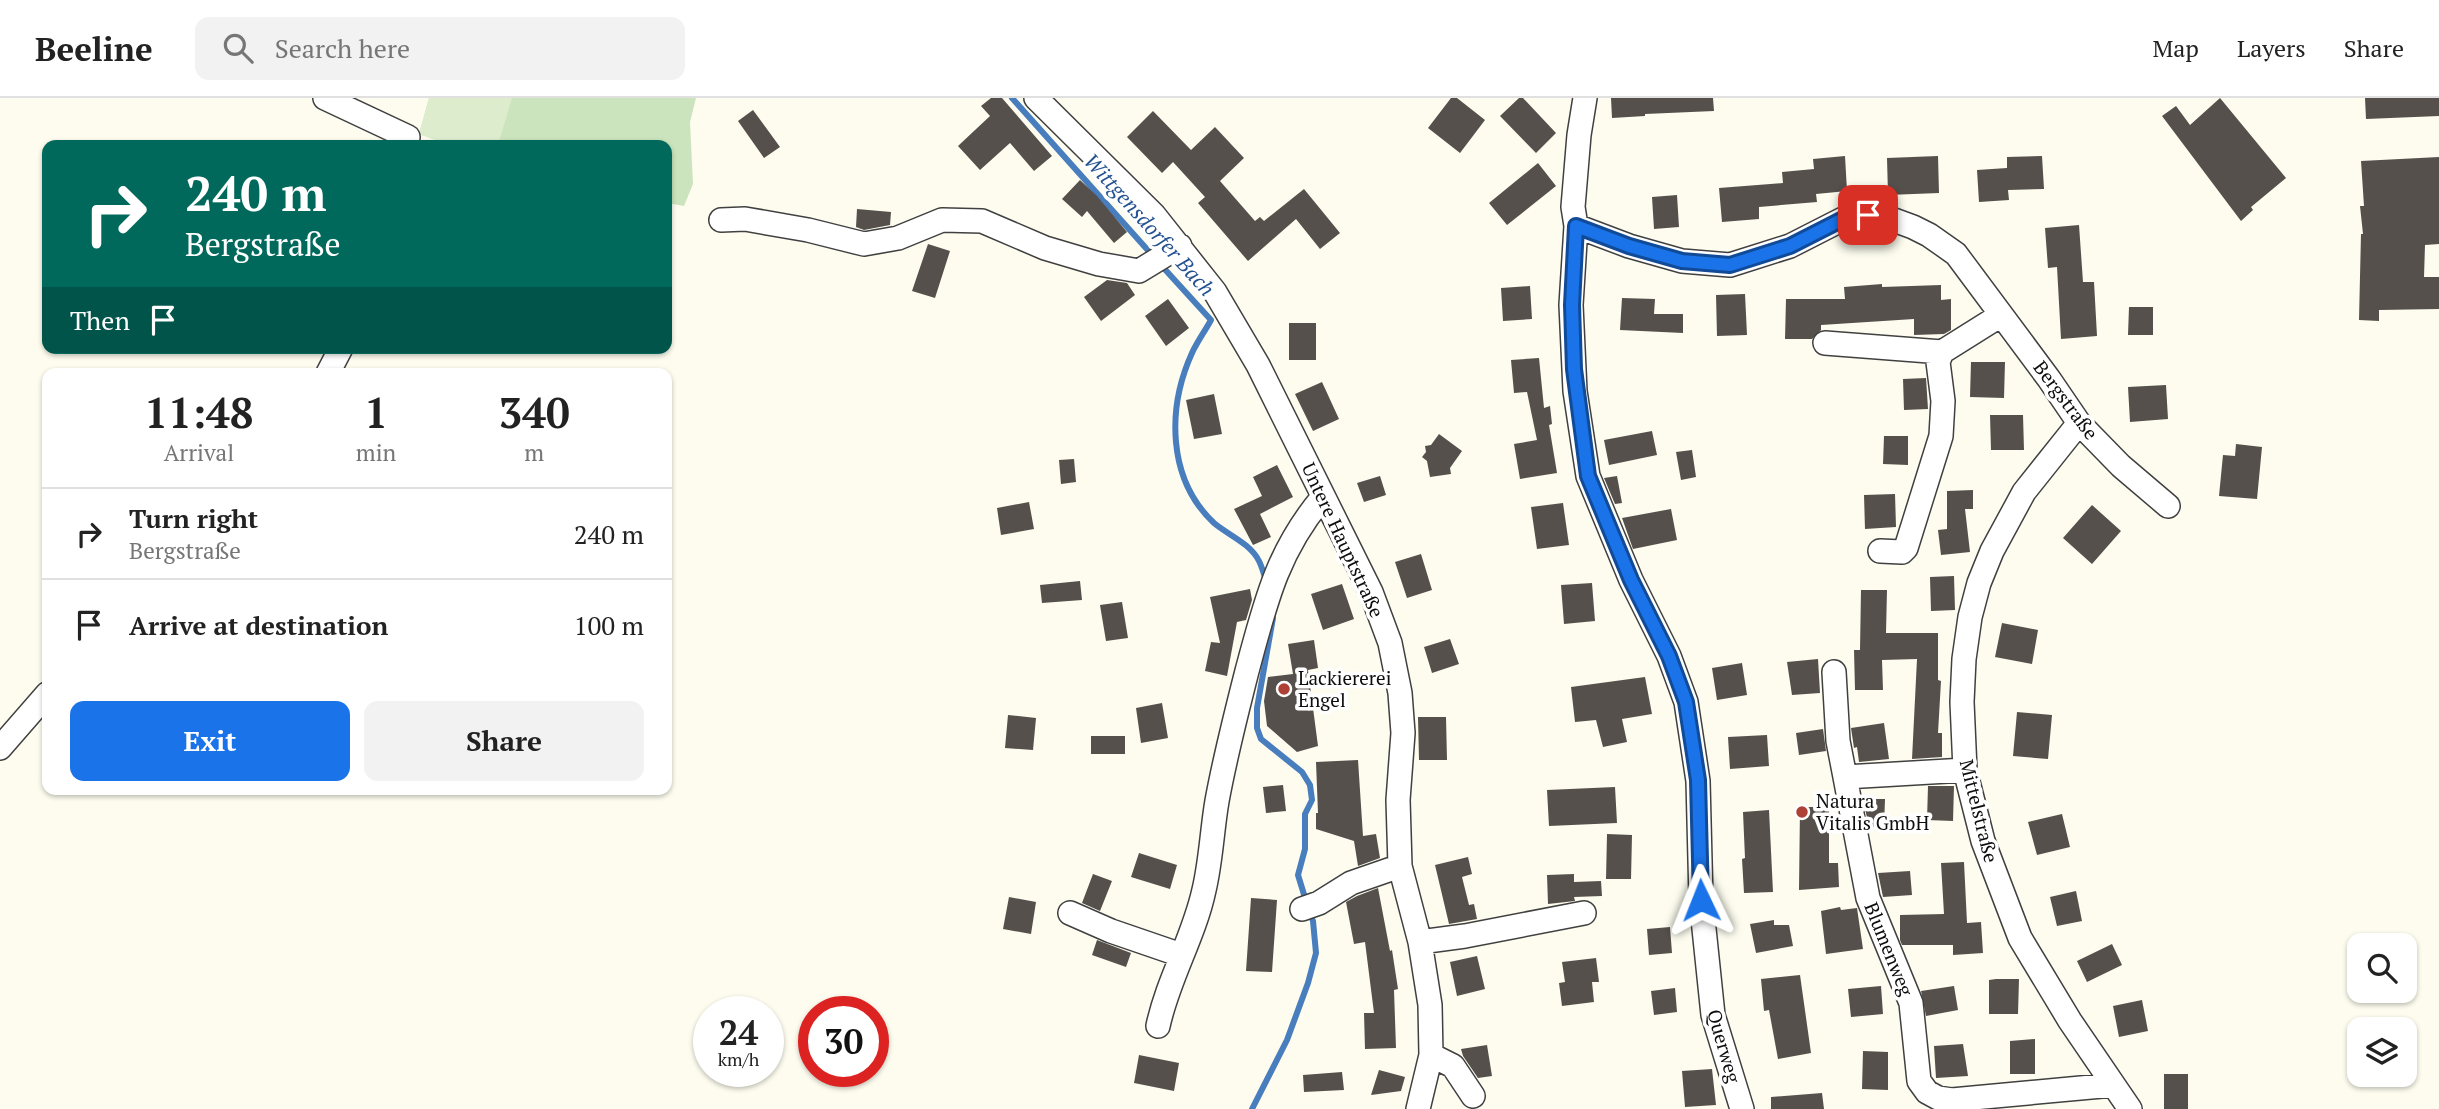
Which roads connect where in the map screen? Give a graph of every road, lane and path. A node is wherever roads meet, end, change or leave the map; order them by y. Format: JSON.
{"nodes":[{"id":1,"x":325,"y":98,"type":"edge"},
{"id":2,"x":1036,"y":98,"type":"edge"},
{"id":3,"x":1585,"y":98,"type":"edge"},
{"id":4,"x":407,"y":140,"type":"edge"},
{"id":5,"x":1574,"y":217,"type":"junction"},
{"id":6,"x":721,"y":220,"type":"dead end"},
{"id":7,"x":1167,"y":254,"type":"junction"},
{"id":8,"x":2001,"y":315,"type":"junction"},
{"id":9,"x":1825,"y":343,"type":"dead end"},
{"id":10,"x":1942,"y":352,"type":"junction"},
{"id":11,"x":2079,"y":423,"type":"junction"},
{"id":12,"x":1323,"y":497,"type":"junction"},
{"id":13,"x":2168,"y":506,"type":"dead end"},
{"id":14,"x":1880,"y":551,"type":"dead end"},
{"id":15,"x":1834,"y":672,"type":"dead end"},
{"id":16,"x":42,"y":700,"type":"edge"},
{"id":17,"x":0,"y":748,"type":"edge"},
{"id":18,"x":1965,"y":770,"type":"junction"},
{"id":19,"x":1845,"y":777,"type":"junction"},
{"id":20,"x":1400,"y":866,"type":"junction"},
{"id":21,"x":1311,"y":906,"type":"dead end"},
{"id":22,"x":1070,"y":913,"type":"dead end"},
{"id":23,"x":1584,"y":913,"type":"dead end"},
{"id":24,"x":1420,"y":942,"type":"junction"},
{"id":25,"x":1181,"y":955,"type":"junction"},
{"id":26,"x":1158,"y":1026,"type":"dead end"},
{"id":27,"x":1431,"y":1055,"type":"junction"},
{"id":28,"x":2113,"y":1085,"type":"junction"},
{"id":29,"x":1474,"y":1096,"type":"dead end"},
{"id":30,"x":1954,"y":1105,"type":"edge"},
{"id":31,"x":1418,"y":1109,"type":"edge"},
{"id":32,"x":1742,"y":1109,"type":"edge"},
{"id":33,"x":2130,"y":1109,"type":"edge"}],
"edges":[{"from":1,"to":4,"type":"street"},
{"from":2,"to":7,"type":"street","name":"Untere Hauptstraße"},
{"from":3,"to":5,"type":"street","name":"Querweg"},
{"from":5,"to":8,"type":"street","name":"Bergstraße"},
{"from":5,"to":32,"type":"street","name":"Querweg"},
{"from":6,"to":7,"type":"street"},
{"from":7,"to":12,"type":"street","name":"Untere Hauptstraße"},
{"from":8,"to":10,"type":"street"},
{"from":8,"to":11,"type":"street","name":"Bergstraße"},
{"from":9,"to":10,"type":"street"},
{"from":10,"to":14,"type":"street"},
{"from":11,"to":13,"type":"street","name":"Bergstraße"},
{"from":11,"to":18,"type":"street","name":"Mittelstraße"},
{"from":12,"to":20,"type":"street","name":"Untere Hauptstraße"},
{"from":12,"to":25,"type":"street"},
{"from":15,"to":19,"type":"street","name":"Blumenweg"},
{"from":16,"to":17,"type":"street"},
{"from":18,"to":19,"type":"street"},
{"from":18,"to":28,"type":"street","name":"Mittelstraße"},
{"from":19,"to":30,"type":"street","name":"Blumenweg"},
{"from":20,"to":21,"type":"street"},
{"from":20,"to":24,"type":"street","name":"Untere Hauptstraße"},
{"from":22,"to":25,"type":"street"},
{"from":23,"to":24,"type":"street"},
{"from":24,"to":27,"type":"street","name":"Untere Hauptstraße"},
{"from":25,"to":26,"type":"street"},
{"from":27,"to":29,"type":"street"},
{"from":27,"to":31,"type":"street","name":"Untere Hauptstraße"},
{"from":28,"to":30,"type":"street","name":"Blumenweg"},
{"from":28,"to":33,"type":"street","name":"Mittelstraße"}]}
